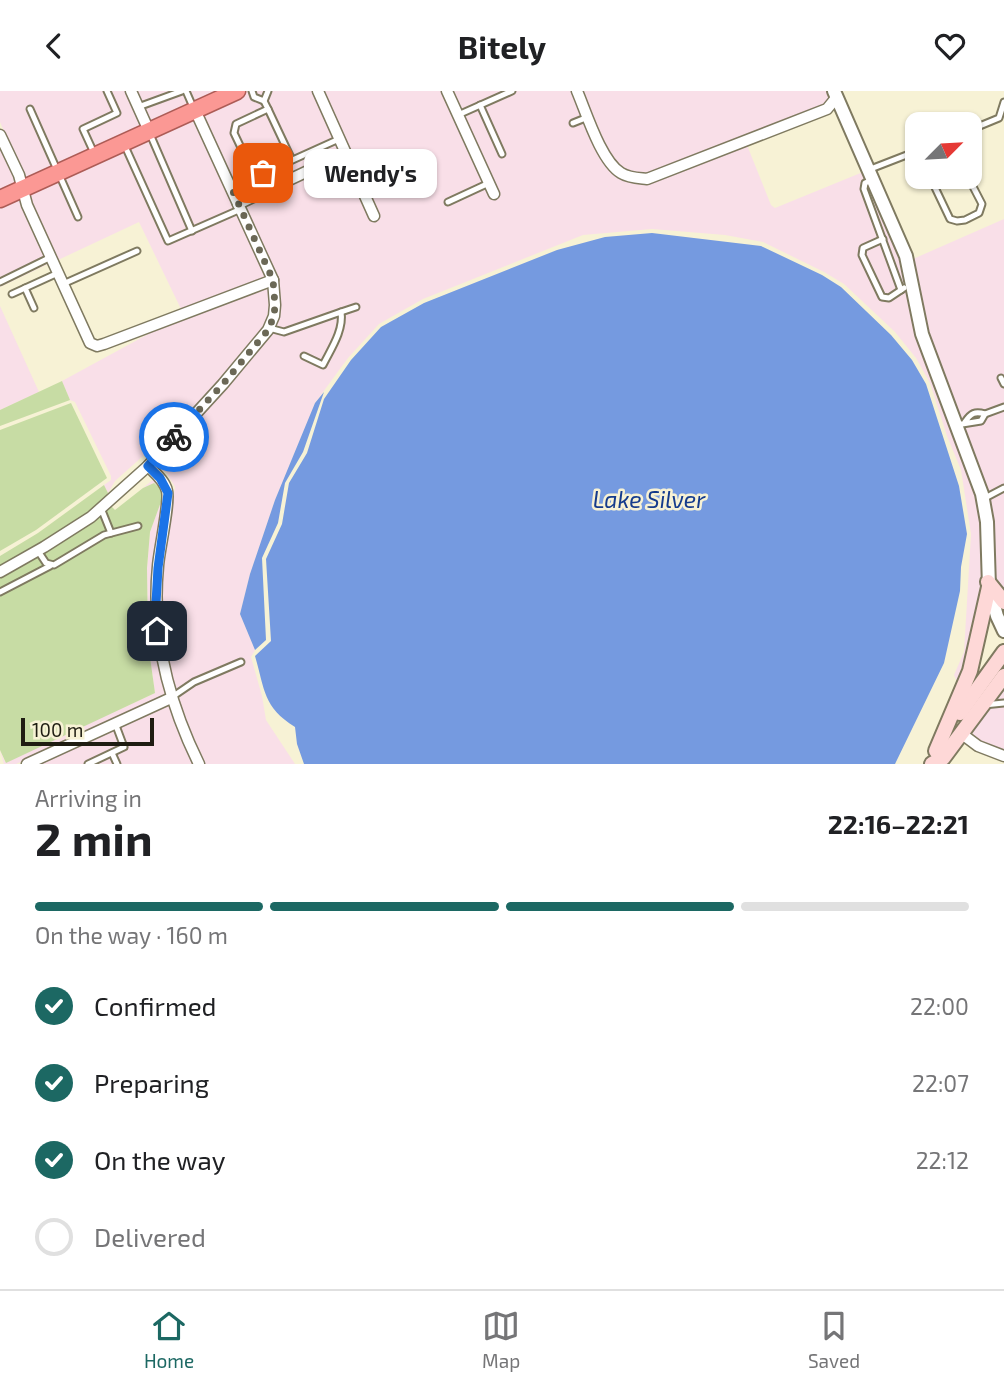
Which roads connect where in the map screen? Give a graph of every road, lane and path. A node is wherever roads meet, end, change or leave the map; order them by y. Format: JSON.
{"nodes":[{"id":1,"x":107,"y":91,"type":"edge"},
{"id":2,"x":131,"y":91,"type":"edge"},
{"id":3,"x":184,"y":91,"type":"edge"},
{"id":4,"x":237,"y":91,"type":"edge"},
{"id":5,"x":252,"y":91,"type":"edge"},
{"id":6,"x":268,"y":91,"type":"edge"},
{"id":7,"x":318,"y":91,"type":"edge"},
{"id":8,"x":448,"y":91,"type":"edge"},
{"id":9,"x":512,"y":91,"type":"edge"},
{"id":10,"x":577,"y":91,"type":"edge"},
{"id":11,"x":838,"y":93,"type":"edge"},
{"id":12,"x":264,"y":101,"type":"junction"},
{"id":13,"x":1004,"y":102,"type":"edge"},
{"id":14,"x":480,"y":105,"type":"junction"},
{"id":15,"x":138,"y":107,"type":"junction"},
{"id":16,"x":30,"y":109,"type":"dead end"},
{"id":17,"x":268,"y":109,"type":"junction"},
{"id":18,"x":195,"y":110,"type":"junction"},
{"id":19,"x":458,"y":115,"type":"junction"},
{"id":20,"x":588,"y":117,"type":"junction"},
{"id":21,"x":573,"y":123,"type":"dead end"},
{"id":22,"x":982,"y":125,"type":"edge"},
{"id":23,"x":149,"y":131,"type":"junction"},
{"id":24,"x":0,"y":135,"type":"edge"},
{"id":25,"x":339,"y":139,"type":"junction"},
{"id":26,"x":124,"y":143,"type":"junction"},
{"id":27,"x":346,"y":153,"type":"junction"},
{"id":28,"x":502,"y":154,"type":"dead end"},
{"id":29,"x":95,"y":156,"type":"junction"},
{"id":30,"x":905,"y":157,"type":"edge"},
{"id":31,"x":292,"y":160,"type":"junction"},
{"id":32,"x":57,"y":173,"type":"junction"},
{"id":33,"x":870,"y":175,"type":"junction"},
{"id":34,"x":255,"y":177,"type":"junction"},
{"id":35,"x":489,"y":183,"type":"junction"},
{"id":36,"x":231,"y":187,"type":"junction"},
{"id":37,"x":23,"y":188,"type":"junction"},
{"id":38,"x":936,"y":189,"type":"edge"},
{"id":39,"x":974,"y":189,"type":"edge"},
{"id":40,"x":494,"y":194,"type":"dead end"},
{"id":41,"x":0,"y":199,"type":"edge"},
{"id":42,"x":448,"y":202,"type":"dead end"},
{"id":43,"x":240,"y":207,"type":"junction"},
{"id":44,"x":374,"y":216,"type":"dead end"},
{"id":45,"x":78,"y":217,"type":"dead end"},
{"id":46,"x":192,"y":230,"type":"junction"},
{"id":47,"x":883,"y":239,"type":"junction"},
{"id":48,"x":900,"y":241,"type":"junction"},
{"id":49,"x":887,"y":247,"type":"junction"},
{"id":50,"x":137,"y":251,"type":"dead end"},
{"id":51,"x":51,"y":257,"type":"junction"},
{"id":52,"x":58,"y":273,"type":"junction"},
{"id":53,"x":273,"y":280,"type":"junction"},
{"id":54,"x":0,"y":282,"type":"edge"},
{"id":55,"x":63,"y":284,"type":"junction"},
{"id":56,"x":907,"y":286,"type":"junction"},
{"id":57,"x":25,"y":288,"type":"junction"},
{"id":58,"x":12,"y":294,"type":"dead end"},
{"id":59,"x":356,"y":307,"type":"dead end"},
{"id":60,"x":34,"y":308,"type":"dead end"},
{"id":61,"x":341,"y":312,"type":"junction"},
{"id":62,"x":269,"y":328,"type":"junction"},
{"id":63,"x":304,"y":356,"type":"dead end"},
{"id":64,"x":1004,"y":407,"type":"edge"},
{"id":65,"x":961,"y":423,"type":"junction"},
{"id":66,"x":148,"y":466,"type":"junction"},
{"id":67,"x":1004,"y":488,"type":"edge"},
{"id":68,"x":983,"y":499,"type":"junction"},
{"id":69,"x":101,"y":508,"type":"junction"},
{"id":70,"x":138,"y":526,"type":"dead end"},
{"id":71,"x":111,"y":533,"type":"junction"},
{"id":72,"x":38,"y":551,"type":"junction"},
{"id":73,"x":50,"y":566,"type":"junction"},
{"id":74,"x":0,"y":572,"type":"edge"},
{"id":75,"x":988,"y":585,"type":"junction"},
{"id":76,"x":0,"y":593,"type":"edge"},
{"id":77,"x":1004,"y":602,"type":"edge"},
{"id":78,"x":1004,"y":631,"type":"edge"},
{"id":79,"x":1004,"y":652,"type":"edge"},
{"id":80,"x":241,"y":662,"type":"dead end"},
{"id":81,"x":1004,"y":675,"type":"edge"},
{"id":82,"x":171,"y":698,"type":"junction"},
{"id":83,"x":1004,"y":703,"type":"edge"},
{"id":84,"x":981,"y":705,"type":"junction"},
{"id":85,"x":115,"y":723,"type":"junction"},
{"id":86,"x":962,"y":734,"type":"junction"},
{"id":87,"x":112,"y":753,"type":"junction"},
{"id":88,"x":1004,"y":756,"type":"edge"},
{"id":89,"x":933,"y":760,"type":"edge"},
{"id":90,"x":27,"y":764,"type":"edge"},
{"id":91,"x":88,"y":764,"type":"edge"},
{"id":92,"x":117,"y":764,"type":"edge"},
{"id":93,"x":199,"y":764,"type":"edge"}],
"edges":[{"from":1,"to":29,"type":"lane"},
{"from":2,"to":15,"type":"street"},
{"from":3,"to":15,"type":"lane"},
{"from":3,"to":18,"type":"lane"},
{"from":4,"to":18,"type":"highway"},
{"from":5,"to":12,"type":"lane"},
{"from":6,"to":12,"type":"lane"},
{"from":7,"to":25,"type":"street"},
{"from":8,"to":19,"type":"street"},
{"from":9,"to":14,"type":"lane"},
{"from":10,"to":20,"type":"street"},
{"from":11,"to":20,"type":"street"},
{"from":11,"to":33,"type":"street"},
{"from":12,"to":17,"type":"lane"},
{"from":13,"to":22,"type":"lane"},
{"from":14,"to":19,"type":"lane"},
{"from":14,"to":28,"type":"lane"},
{"from":15,"to":23,"type":"street"},
{"from":16,"to":32,"type":"lane"},
{"from":17,"to":31,"type":"lane"},
{"from":17,"to":34,"type":"lane"},
{"from":18,"to":23,"type":"highway"},
{"from":18,"to":36,"type":"street"},
{"from":19,"to":35,"type":"street"},
{"from":20,"to":21,"type":"lane"},
{"from":23,"to":26,"type":"highway"},
{"from":23,"to":46,"type":"lane"},
{"from":24,"to":37,"type":"street"},
{"from":25,"to":27,"type":"street"},
{"from":25,"to":31,"type":"lane"},
{"from":26,"to":29,"type":"highway"},
{"from":26,"to":46,"type":"lane"},
{"from":27,"to":43,"type":"street"},
{"from":27,"to":44,"type":"street"},
{"from":29,"to":32,"type":"highway"},
{"from":30,"to":33,"type":"lane"},
{"from":31,"to":34,"type":"lane"},
{"from":32,"to":37,"type":"highway"},
{"from":32,"to":45,"type":"lane"},
{"from":33,"to":47,"type":"lane"},
{"from":33,"to":48,"type":"street"},
{"from":34,"to":36,"type":"lane"},
{"from":35,"to":40,"type":"street"},
{"from":35,"to":42,"type":"lane"},
{"from":36,"to":43,"type":"street"},
{"from":37,"to":41,"type":"highway"},
{"from":37,"to":51,"type":"street"},
{"from":38,"to":39,"type":"lane"},
{"from":43,"to":46,"type":"lane"},
{"from":43,"to":53,"type":"street"},
{"from":47,"to":49,"type":"lane"},
{"from":47,"to":56,"type":"lane"},
{"from":48,"to":49,"type":"lane"},
{"from":48,"to":56,"type":"street"},
{"from":49,"to":56,"type":"lane"},
{"from":50,"to":55,"type":"lane"},
{"from":51,"to":52,"type":"street"},
{"from":51,"to":54,"type":"lane"},
{"from":52,"to":55,"type":"street"},
{"from":52,"to":57,"type":"lane"},
{"from":53,"to":55,"type":"street"},
{"from":53,"to":62,"type":"street"},
{"from":56,"to":65,"type":"street"},
{"from":57,"to":58,"type":"lane"},
{"from":57,"to":60,"type":"lane"},
{"from":59,"to":61,"type":"lane"},
{"from":61,"to":62,"type":"lane"},
{"from":61,"to":63,"type":"lane"},
{"from":62,"to":66,"type":"street"},
{"from":64,"to":65,"type":"lane"},
{"from":65,"to":68,"type":"street"},
{"from":66,"to":69,"type":"street"},
{"from":66,"to":82,"type":"street"},
{"from":67,"to":68,"type":"lane"},
{"from":68,"to":75,"type":"street"},
{"from":69,"to":71,"type":"lane"},
{"from":69,"to":72,"type":"street"},
{"from":70,"to":71,"type":"lane"},
{"from":71,"to":73,"type":"lane"},
{"from":72,"to":73,"type":"lane"},
{"from":72,"to":74,"type":"street"},
{"from":73,"to":76,"type":"lane"},
{"from":75,"to":77,"type":"main road"},
{"from":75,"to":78,"type":"street"},
{"from":75,"to":89,"type":"main road"},
{"from":79,"to":89,"type":"main road"},
{"from":80,"to":82,"type":"lane"},
{"from":81,"to":84,"type":"main road"},
{"from":82,"to":85,"type":"street"},
{"from":82,"to":93,"type":"street"},
{"from":83,"to":84,"type":"lane"},
{"from":84,"to":86,"type":"main road"},
{"from":85,"to":87,"type":"lane"},
{"from":85,"to":90,"type":"street"},
{"from":86,"to":88,"type":"street"},
{"from":86,"to":89,"type":"main road"},
{"from":87,"to":91,"type":"lane"},
{"from":87,"to":92,"type":"lane"}]}
